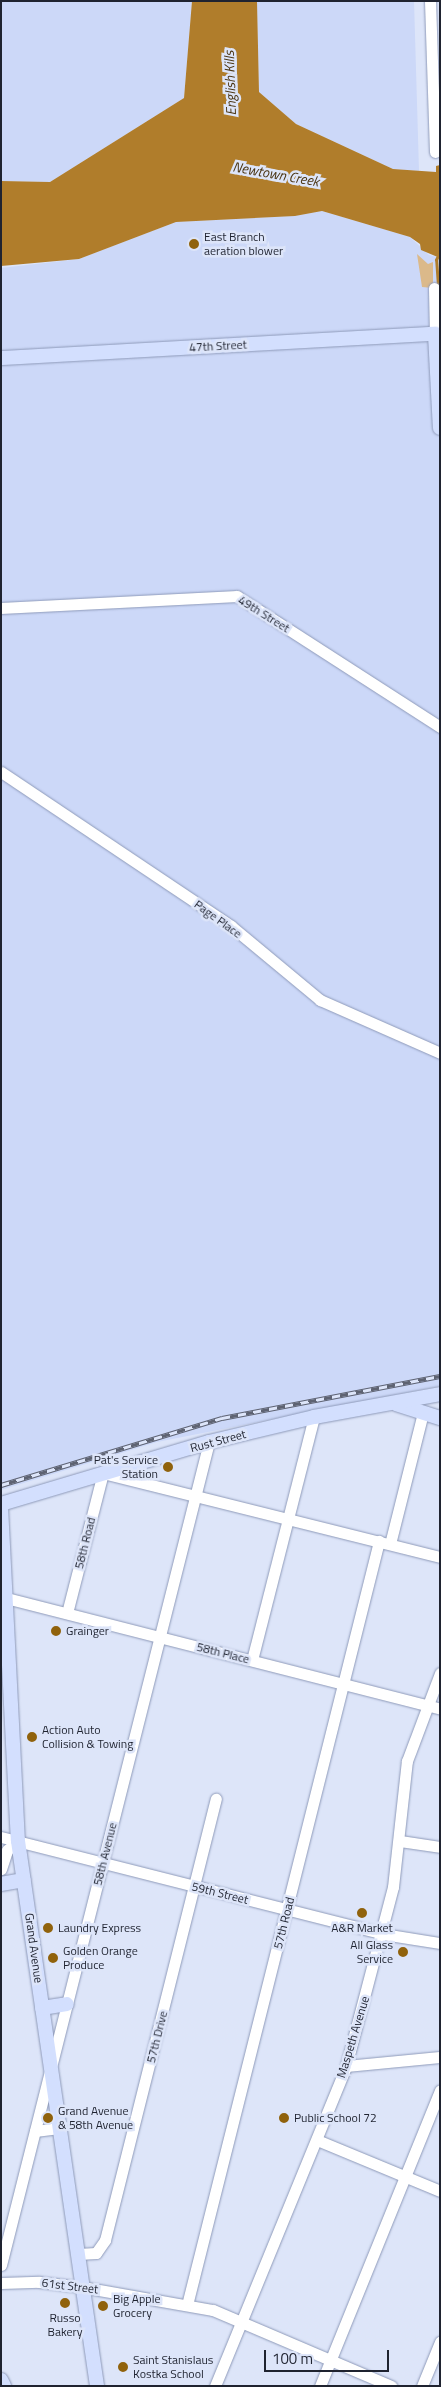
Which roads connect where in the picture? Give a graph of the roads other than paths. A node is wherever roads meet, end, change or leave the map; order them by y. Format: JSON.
{"nodes":[{"id":1,"x":430,"y":1,"type":"edge"},
{"id":2,"x":435,"y":152,"type":"dead end"},
{"id":3,"x":434,"y":288,"type":"dead end"},
{"id":4,"x":435,"y":334,"type":"junction"},
{"id":5,"x":1,"y":358,"type":"edge"},
{"id":6,"x":440,"y":428,"type":"edge"},
{"id":7,"x":1,"y":608,"type":"edge"},
{"id":8,"x":440,"y":727,"type":"edge"},
{"id":9,"x":1,"y":772,"type":"edge"},
{"id":10,"x":440,"y":1053,"type":"edge"},
{"id":11,"x":440,"y":1394,"type":"edge"},
{"id":12,"x":418,"y":1398,"type":"junction"},
{"id":13,"x":393,"y":1403,"type":"junction"},
{"id":14,"x":440,"y":1412,"type":"edge"},
{"id":15,"x":423,"y":1413,"type":"junction"},
{"id":16,"x":314,"y":1417,"type":"junction"},
{"id":17,"x":440,"y":1418,"type":"edge"},
{"id":18,"x":209,"y":1442,"type":"junction"},
{"id":19,"x":103,"y":1473,"type":"junction"},
{"id":20,"x":196,"y":1495,"type":"junction"},
{"id":21,"x":1,"y":1506,"type":"edge"},
{"id":22,"x":288,"y":1518,"type":"junction"},
{"id":23,"x":384,"y":1542,"type":"junction"},
{"id":24,"x":440,"y":1557,"type":"edge"},
{"id":25,"x":6,"y":1598,"type":"junction"},
{"id":26,"x":67,"y":1613,"type":"junction"},
{"id":27,"x":160,"y":1637,"type":"junction"},
{"id":28,"x":252,"y":1660,"type":"junction"},
{"id":29,"x":440,"y":1673,"type":"edge"},
{"id":30,"x":344,"y":1683,"type":"junction"},
{"id":31,"x":425,"y":1706,"type":"junction"},
{"id":32,"x":440,"y":1709,"type":"edge"},
{"id":33,"x":216,"y":1800,"type":"dead end"},
{"id":34,"x":1,"y":1837,"type":"edge"},
{"id":35,"x":18,"y":1841,"type":"junction"},
{"id":36,"x":400,"y":1841,"type":"junction"},
{"id":37,"x":440,"y":1847,"type":"edge"},
{"id":38,"x":103,"y":1863,"type":"junction"},
{"id":39,"x":1,"y":1869,"type":"edge"},
{"id":40,"x":24,"y":1880,"type":"junction"},
{"id":41,"x":1,"y":1884,"type":"edge"},
{"id":42,"x":194,"y":1887,"type":"junction"},
{"id":43,"x":287,"y":1910,"type":"junction"},
{"id":44,"x":382,"y":1934,"type":"junction"},
{"id":45,"x":440,"y":1943,"type":"edge"},
{"id":46,"x":67,"y":2004,"type":"junction"},
{"id":47,"x":42,"y":2008,"type":"junction"},
{"id":48,"x":440,"y":2057,"type":"edge"},
{"id":49,"x":346,"y":2066,"type":"junction"},
{"id":50,"x":51,"y":2068,"type":"junction"},
{"id":51,"x":440,"y":2090,"type":"edge"},
{"id":52,"x":59,"y":2128,"type":"junction"},
{"id":53,"x":35,"y":2131,"type":"junction"},
{"id":54,"x":317,"y":2140,"type":"junction"},
{"id":55,"x":405,"y":2176,"type":"junction"},
{"id":56,"x":440,"y":2191,"type":"edge"},
{"id":57,"x":78,"y":2254,"type":"junction"},
{"id":58,"x":1,"y":2265,"type":"edge"},
{"id":59,"x":1,"y":2283,"type":"edge"},
{"id":60,"x":82,"y":2288,"type":"junction"},
{"id":61,"x":187,"y":2305,"type":"junction"},
{"id":62,"x":241,"y":2322,"type":"junction"},
{"id":63,"x":440,"y":2342,"type":"edge"},
{"id":64,"x":330,"y":2361,"type":"junction"},
{"id":65,"x":1,"y":2380,"type":"edge"},
{"id":66,"x":4,"y":2386,"type":"edge"},
{"id":67,"x":97,"y":2386,"type":"edge"},
{"id":68,"x":215,"y":2386,"type":"edge"},
{"id":69,"x":320,"y":2386,"type":"edge"},
{"id":70,"x":391,"y":2386,"type":"edge"},
{"id":71,"x":422,"y":2386,"type":"edge"}],
"edges":[{"from":1,"to":2,"type":"street"},
{"from":3,"to":4,"type":"street"},
{"from":4,"to":5,"type":"main road","name":"47th Street"},
{"from":4,"to":6,"type":"main road"},
{"from":7,"to":8,"type":"street","name":"49th Street"},
{"from":9,"to":10,"type":"street","name":"Page Place"},
{"from":11,"to":12,"type":"main road","name":"Rust Street"},
{"from":12,"to":13,"type":"main road","name":"Rust Street"},
{"from":12,"to":14,"type":"main road"},
{"from":13,"to":15,"type":"main road"},
{"from":13,"to":16,"type":"main road","name":"Rust Street"},
{"from":15,"to":17,"type":"main road"},
{"from":15,"to":23,"type":"street","name":"57th Road"},
{"from":16,"to":18,"type":"main road","name":"Rust Street"},
{"from":16,"to":22,"type":"street"},
{"from":18,"to":19,"type":"main road","name":"Rust Street"},
{"from":18,"to":20,"type":"street","name":"58th Avenue"},
{"from":19,"to":20,"type":"street"},
{"from":19,"to":21,"type":"main road","name":"Rust Street"},
{"from":19,"to":26,"type":"street","name":"58th Road"},
{"from":20,"to":22,"type":"street"},
{"from":20,"to":27,"type":"street","name":"58th Avenue"},
{"from":21,"to":25,"type":"main road","name":"Grand Avenue"},
{"from":22,"to":23,"type":"street"},
{"from":22,"to":28,"type":"street"},
{"from":23,"to":24,"type":"street"},
{"from":23,"to":30,"type":"street","name":"57th Road"},
{"from":25,"to":26,"type":"street","name":"58th Place"},
{"from":25,"to":35,"type":"main road","name":"Grand Avenue"},
{"from":26,"to":27,"type":"street","name":"58th Place"},
{"from":27,"to":28,"type":"street","name":"58th Place"},
{"from":27,"to":38,"type":"street","name":"58th Avenue"},
{"from":28,"to":30,"type":"street","name":"58th Place"},
{"from":29,"to":31,"type":"street","name":"Maspeth Avenue"},
{"from":30,"to":31,"type":"street","name":"58th Place"},
{"from":30,"to":43,"type":"street","name":"57th Road"},
{"from":31,"to":32,"type":"street","name":"58th Place"},
{"from":31,"to":36,"type":"street","name":"Maspeth Avenue"},
{"from":33,"to":42,"type":"street","name":"57th Drive"},
{"from":34,"to":35,"type":"street","name":"59th Street"},
{"from":35,"to":38,"type":"street","name":"59th Street"},
{"from":35,"to":39,"type":"street"},
{"from":35,"to":40,"type":"main road","name":"Grand Avenue"},
{"from":36,"to":37,"type":"street"},
{"from":36,"to":44,"type":"street","name":"Maspeth Avenue"},
{"from":38,"to":42,"type":"street","name":"59th Street"},
{"from":38,"to":46,"type":"street","name":"58th Avenue"},
{"from":40,"to":41,"type":"main road"},
{"from":40,"to":47,"type":"main road","name":"Grand Avenue"},
{"from":42,"to":43,"type":"street","name":"59th Street"},
{"from":42,"to":57,"type":"street","name":"57th Drive"},
{"from":43,"to":44,"type":"street","name":"59th Street"},
{"from":43,"to":61,"type":"street","name":"57th Road"},
{"from":44,"to":45,"type":"street","name":"59th Street"},
{"from":44,"to":49,"type":"street","name":"Maspeth Avenue"},
{"from":46,"to":47,"type":"main road"},
{"from":46,"to":50,"type":"street","name":"58th Avenue"},
{"from":47,"to":50,"type":"main road","name":"Grand Avenue"},
{"from":48,"to":49,"type":"street"},
{"from":49,"to":54,"type":"street","name":"Maspeth Avenue"},
{"from":50,"to":52,"type":"main road","name":"Grand Avenue"},
{"from":50,"to":53,"type":"street","name":"58th Avenue"},
{"from":51,"to":55,"type":"street"},
{"from":52,"to":53,"type":"street"},
{"from":52,"to":57,"type":"main road","name":"Grand Avenue"},
{"from":53,"to":58,"type":"street","name":"58th Avenue"},
{"from":54,"to":55,"type":"street"},
{"from":54,"to":62,"type":"street","name":"Maspeth Avenue"},
{"from":55,"to":56,"type":"street"},
{"from":55,"to":64,"type":"street"},
{"from":57,"to":60,"type":"main road","name":"Grand Avenue"},
{"from":59,"to":60,"type":"street","name":"61st Street"},
{"from":60,"to":61,"type":"street","name":"61st Street"},
{"from":60,"to":67,"type":"main road","name":"Grand Avenue"},
{"from":61,"to":62,"type":"street","name":"61st Street"},
{"from":62,"to":64,"type":"street","name":"61st Street"},
{"from":62,"to":68,"type":"street","name":"Maspeth Avenue"},
{"from":63,"to":71,"type":"street"},
{"from":64,"to":69,"type":"street"},
{"from":64,"to":70,"type":"street","name":"61st Street"},
{"from":65,"to":66,"type":"main road"}]}
